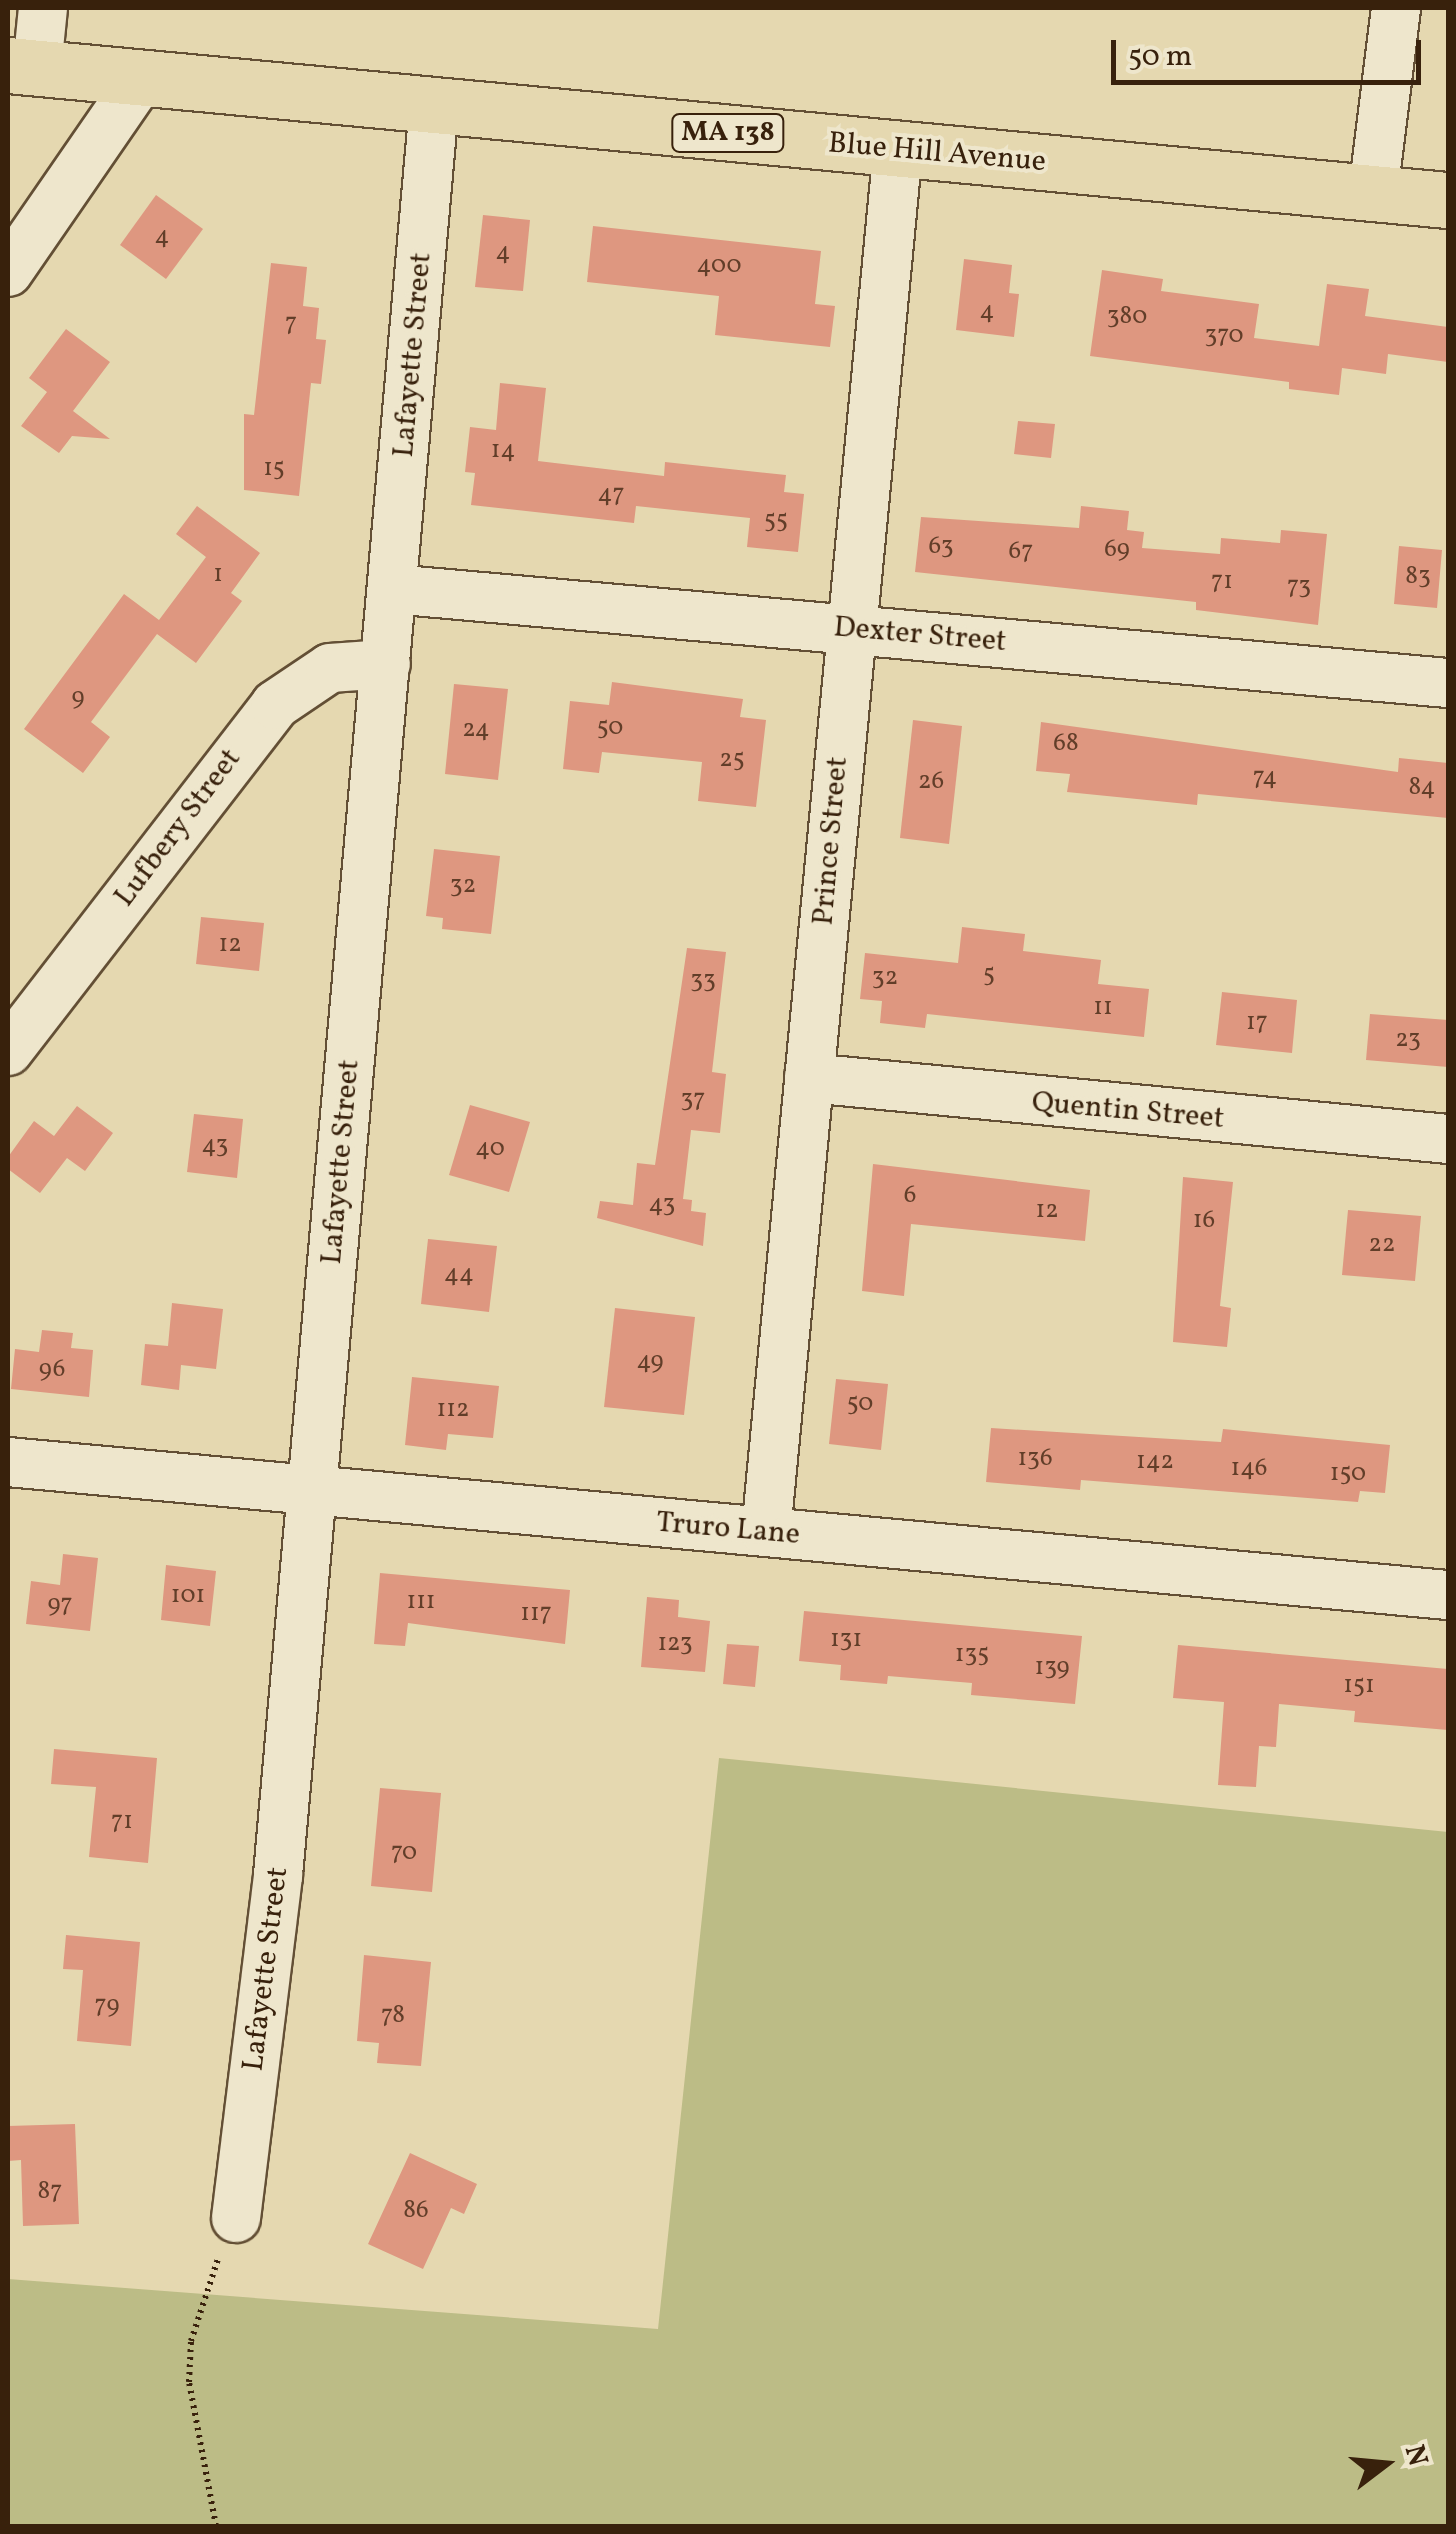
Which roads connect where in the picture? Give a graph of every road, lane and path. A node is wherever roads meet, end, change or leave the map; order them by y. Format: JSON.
{"nodes":[{"id":1,"x":43,"y":8,"type":"edge"},
{"id":2,"x":1396,"y":8,"type":"edge"},
{"id":3,"x":22,"y":67,"type":"edge"},
{"id":4,"x":142,"y":78,"type":"junction"},
{"id":5,"x":434,"y":105,"type":"junction"},
{"id":6,"x":898,"y":149,"type":"junction"},
{"id":7,"x":1372,"y":193,"type":"junction"},
{"id":8,"x":1448,"y":200,"type":"edge"},
{"id":9,"x":8,"y":272,"type":"edge"},
{"id":10,"x":392,"y":589,"type":"junction"},
{"id":11,"x":852,"y":629,"type":"junction"},
{"id":12,"x":386,"y":664,"type":"junction"},
{"id":13,"x":1448,"y":683,"type":"edge"},
{"id":14,"x":8,"y":1051,"type":"edge"},
{"id":15,"x":809,"y":1078,"type":"junction"},
{"id":16,"x":1448,"y":1139,"type":"edge"},
{"id":17,"x":8,"y":1462,"type":"edge"},
{"id":18,"x":312,"y":1490,"type":"junction"},
{"id":19,"x":766,"y":1532,"type":"junction"},
{"id":20,"x":1448,"y":1594,"type":"edge"},
{"id":21,"x":236,"y":2218,"type":"joint"},
{"id":22,"x":216,"y":2526,"type":"edge"}],
"edges":[{"from":1,"to":3,"type":"street"},
{"from":2,"to":7,"type":"street"},
{"from":3,"to":4,"type":"highway","name":"Blue Hill Avenue","number":"MA 138"},
{"from":4,"to":5,"type":"highway","name":"Blue Hill Avenue","number":"MA 138"},
{"from":4,"to":9,"type":"street"},
{"from":5,"to":6,"type":"highway","name":"Blue Hill Avenue","number":"MA 138"},
{"from":5,"to":10,"type":"street","name":"Lafayette Street"},
{"from":6,"to":7,"type":"highway","name":"Blue Hill Avenue","number":"MA 138"},
{"from":6,"to":11,"type":"street","name":"Prince Street"},
{"from":7,"to":8,"type":"highway","name":"Blue Hill Avenue","number":"MA 138"},
{"from":10,"to":11,"type":"street","name":"Dexter Street"},
{"from":10,"to":12,"type":"street","name":"Lafayette Street"},
{"from":11,"to":13,"type":"street","name":"Dexter Street"},
{"from":11,"to":15,"type":"street","name":"Prince Street"},
{"from":12,"to":14,"type":"street","name":"Lufbery Street"},
{"from":12,"to":18,"type":"street","name":"Lafayette Street"},
{"from":15,"to":16,"type":"street","name":"Quentin Street"},
{"from":15,"to":19,"type":"street","name":"Prince Street"},
{"from":17,"to":18,"type":"street","name":"Truro Lane"},
{"from":18,"to":19,"type":"street","name":"Truro Lane"},
{"from":18,"to":21,"type":"street","name":"Lafayette Street"},
{"from":19,"to":20,"type":"street","name":"Truro Lane"},
{"from":21,"to":22,"type":"path"}]}
